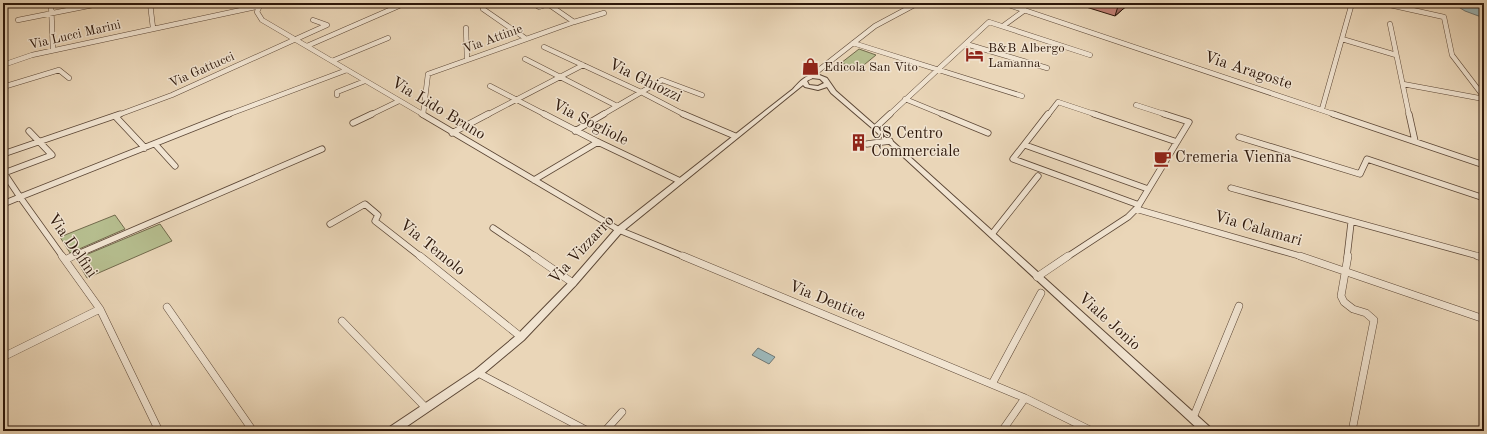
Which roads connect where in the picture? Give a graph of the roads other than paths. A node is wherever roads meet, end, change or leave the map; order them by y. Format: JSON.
{"nodes":[{"id":1,"x":51,"y":3,"type":"edge"},
{"id":2,"x":104,"y":3,"type":"edge"},
{"id":3,"x":150,"y":3,"type":"edge"},
{"id":4,"x":533,"y":3,"type":"edge"},
{"id":5,"x":549,"y":3,"type":"edge"},
{"id":6,"x":918,"y":3,"type":"edge"},
{"id":7,"x":1003,"y":3,"type":"edge"},
{"id":8,"x":1352,"y":3,"type":"edge"},
{"id":9,"x":1381,"y":3,"type":"edge"},
{"id":10,"x":260,"y":4,"type":"edge"},
{"id":11,"x":401,"y":5,"type":"dead end"},
{"id":12,"x":483,"y":9,"type":"dead end"},
{"id":13,"x":1025,"y":10,"type":"junction"},
{"id":14,"x":604,"y":13,"type":"dead end"},
{"id":15,"x":51,"y":14,"type":"junction"},
{"id":16,"x":18,"y":20,"type":"dead end"},
{"id":17,"x":313,"y":20,"type":"dead end"},
{"id":18,"x":574,"y":22,"type":"junction"},
{"id":19,"x":1390,"y":24,"type":"dead end"},
{"id":20,"x":1003,"y":26,"type":"junction"},
{"id":21,"x":153,"y":28,"type":"junction"},
{"id":22,"x":466,"y":28,"type":"dead end"},
{"id":23,"x":388,"y":38,"type":"dead end"},
{"id":24,"x":525,"y":38,"type":"junction"},
{"id":25,"x":296,"y":39,"type":"junction"},
{"id":26,"x":1342,"y":39,"type":"junction"},
{"id":27,"x":853,"y":43,"type":"junction"},
{"id":28,"x":966,"y":44,"type":"junction"},
{"id":29,"x":308,"y":46,"type":"junction"},
{"id":30,"x":544,"y":47,"type":"dead end"},
{"id":31,"x":53,"y":50,"type":"junction"},
{"id":32,"x":1396,"y":55,"type":"junction"},
{"id":33,"x":1090,"y":56,"type":"dead end"},
{"id":34,"x":525,"y":59,"type":"dead end"},
{"id":35,"x":467,"y":60,"type":"junction"},
{"id":36,"x":332,"y":61,"type":"junction"},
{"id":37,"x":3,"y":65,"type":"edge"},
{"id":38,"x":583,"y":65,"type":"junction"},
{"id":39,"x":1047,"y":68,"type":"dead end"},
{"id":40,"x":820,"y":69,"type":"junction"},
{"id":41,"x":348,"y":70,"type":"junction"},
{"id":42,"x":937,"y":70,"type":"junction"},
{"id":43,"x":810,"y":76,"type":"junction"},
{"id":44,"x":560,"y":77,"type":"junction"},
{"id":45,"x":822,"y":77,"type":"junction"},
{"id":46,"x":69,"y":78,"type":"dead end"},
{"id":47,"x":365,"y":81,"type":"junction"},
{"id":48,"x":806,"y":84,"type":"junction"},
{"id":49,"x":827,"y":84,"type":"junction"},
{"id":50,"x":1403,"y":84,"type":"junction"},
{"id":51,"x":490,"y":86,"type":"dead end"},
{"id":52,"x":3,"y":87,"type":"edge"},
{"id":53,"x":819,"y":88,"type":"junction"},
{"id":54,"x":641,"y":92,"type":"junction"},
{"id":55,"x":833,"y":92,"type":"junction"},
{"id":56,"x":337,"y":95,"type":"dead end"},
{"id":57,"x":702,"y":95,"type":"dead end"},
{"id":58,"x":1022,"y":96,"type":"dead end"},
{"id":59,"x":1484,"y":98,"type":"edge"},
{"id":60,"x":515,"y":99,"type":"junction"},
{"id":61,"x":905,"y":99,"type":"junction"},
{"id":62,"x":399,"y":101,"type":"junction"},
{"id":63,"x":1136,"y":105,"type":"dead end"},
{"id":64,"x":617,"y":106,"type":"junction"},
{"id":65,"x":1322,"y":109,"type":"junction"},
{"id":66,"x":423,"y":115,"type":"junction"},
{"id":67,"x":115,"y":116,"type":"junction"},
{"id":68,"x":353,"y":123,"type":"dead end"},
{"id":69,"x":875,"y":128,"type":"junction"},
{"id":70,"x":575,"y":130,"type":"junction"},
{"id":71,"x":29,"y":131,"type":"dead end"},
{"id":72,"x":452,"y":133,"type":"junction"},
{"id":73,"x":988,"y":133,"type":"dead end"},
{"id":74,"x":735,"y":136,"type":"junction"},
{"id":75,"x":1239,"y":137,"type":"dead end"},
{"id":76,"x":890,"y":141,"type":"junction"},
{"id":77,"x":1415,"y":141,"type":"junction"},
{"id":78,"x":40,"y":142,"type":"junction"},
{"id":79,"x":598,"y":142,"type":"junction"},
{"id":80,"x":1177,"y":142,"type":"junction"},
{"id":81,"x":155,"y":144,"type":"junction"},
{"id":82,"x":867,"y":144,"type":"dead end"},
{"id":83,"x":1025,"y":145,"type":"junction"},
{"id":84,"x":145,"y":148,"type":"junction"},
{"id":85,"x":322,"y":149,"type":"dead end"},
{"id":86,"x":3,"y":154,"type":"edge"},
{"id":87,"x":1484,"y":164,"type":"edge"},
{"id":88,"x":175,"y":166,"type":"dead end"},
{"id":89,"x":1038,"y":176,"type":"dead end"},
{"id":90,"x":534,"y":180,"type":"junction"},
{"id":91,"x":680,"y":181,"type":"junction"},
{"id":92,"x":1231,"y":188,"type":"dead end"},
{"id":93,"x":1148,"y":189,"type":"junction"},
{"id":94,"x":20,"y":197,"type":"junction"},
{"id":95,"x":1484,"y":198,"type":"edge"},
{"id":96,"x":3,"y":204,"type":"edge"},
{"id":97,"x":1138,"y":207,"type":"junction"},
{"id":98,"x":1350,"y":223,"type":"junction"},
{"id":99,"x":330,"y":224,"type":"dead end"},
{"id":100,"x":493,"y":228,"type":"dead end"},
{"id":101,"x":619,"y":230,"type":"junction"},
{"id":102,"x":992,"y":234,"type":"junction"},
{"id":103,"x":1484,"y":258,"type":"edge"},
{"id":104,"x":65,"y":260,"type":"junction"},
{"id":105,"x":1346,"y":270,"type":"junction"},
{"id":106,"x":1037,"y":277,"type":"junction"},
{"id":107,"x":573,"y":282,"type":"junction"},
{"id":108,"x":1041,"y":293,"type":"dead end"},
{"id":109,"x":1240,"y":306,"type":"dead end"},
{"id":110,"x":168,"y":307,"type":"dead end"},
{"id":111,"x":100,"y":309,"type":"junction"},
{"id":112,"x":1484,"y":319,"type":"edge"},
{"id":113,"x":342,"y":321,"type":"dead end"},
{"id":114,"x":520,"y":337,"type":"junction"},
{"id":115,"x":3,"y":357,"type":"edge"},
{"id":116,"x":478,"y":373,"type":"junction"},
{"id":117,"x":992,"y":384,"type":"junction"},
{"id":118,"x":1025,"y":398,"type":"junction"},
{"id":119,"x":426,"y":408,"type":"junction"},
{"id":120,"x":622,"y":412,"type":"dead end"},
{"id":121,"x":1193,"y":418,"type":"junction"},
{"id":122,"x":1204,"y":430,"type":"edge"},
{"id":123,"x":159,"y":431,"type":"edge"},
{"id":124,"x":253,"y":431,"type":"edge"},
{"id":125,"x":392,"y":431,"type":"edge"},
{"id":126,"x":588,"y":431,"type":"edge"},
{"id":127,"x":605,"y":431,"type":"edge"},
{"id":128,"x":1002,"y":431,"type":"edge"},
{"id":129,"x":1092,"y":431,"type":"edge"},
{"id":130,"x":1352,"y":431,"type":"edge"}],
"edges":[{"from":1,"to":15,"type":"street"},
{"from":2,"to":15,"type":"street"},
{"from":3,"to":21,"type":"street"},
{"from":4,"to":5,"type":"street"},
{"from":5,"to":18,"type":"street"},
{"from":6,"to":27,"type":"street"},
{"from":7,"to":13,"type":"street","name":"Via Aragoste"},
{"from":8,"to":26,"type":"street"},
{"from":9,"to":59,"type":"street"},
{"from":10,"to":21,"type":"street","name":"Via Lucci Marini"},
{"from":10,"to":25,"type":"street","name":"Via Lido Bruno"},
{"from":11,"to":29,"type":"street"},
{"from":12,"to":24,"type":"street"},
{"from":13,"to":20,"type":"street"},
{"from":13,"to":65,"type":"street","name":"Via Aragoste"},
{"from":14,"to":18,"type":"street","name":"Via Attinie"},
{"from":15,"to":16,"type":"street"},
{"from":15,"to":31,"type":"street"},
{"from":17,"to":25,"type":"street","name":"Via Gattucci"},
{"from":18,"to":24,"type":"street","name":"Via Attinie"},
{"from":19,"to":32,"type":"street"},
{"from":20,"to":28,"type":"street"},
{"from":20,"to":33,"type":"street"},
{"from":21,"to":31,"type":"street","name":"Via Lucci Marini"},
{"from":22,"to":35,"type":"street"},
{"from":23,"to":36,"type":"street"},
{"from":24,"to":35,"type":"street","name":"Via Attinie"},
{"from":25,"to":29,"type":"street","name":"Via Lido Bruno"},
{"from":25,"to":67,"type":"street","name":"Via Gattucci"},
{"from":26,"to":32,"type":"street"},
{"from":26,"to":65,"type":"street"},
{"from":27,"to":40,"type":"street"},
{"from":27,"to":42,"type":"street"},
{"from":28,"to":39,"type":"street"},
{"from":28,"to":42,"type":"street"},
{"from":29,"to":36,"type":"street","name":"Via Lido Bruno"},
{"from":30,"to":38,"type":"street","name":"Via Ghiozzi"},
{"from":31,"to":37,"type":"street","name":"Via Lucci Marini"},
{"from":32,"to":50,"type":"street"},
{"from":34,"to":44,"type":"street"},
{"from":35,"to":66,"type":"street","name":"Via Attinie"},
{"from":36,"to":41,"type":"street","name":"Via Lido Bruno"},
{"from":38,"to":44,"type":"street"},
{"from":38,"to":54,"type":"street","name":"Via Ghiozzi"},
{"from":40,"to":43,"type":"street"},
{"from":40,"to":45,"type":"street"},
{"from":41,"to":47,"type":"street","name":"Via Lido Bruno"},
{"from":41,"to":81,"type":"street"},
{"from":42,"to":58,"type":"street"},
{"from":42,"to":61,"type":"street"},
{"from":43,"to":45,"type":"street"},
{"from":43,"to":48,"type":"street","name":"Via Vizzarro"},
{"from":44,"to":60,"type":"street"},
{"from":44,"to":64,"type":"street"},
{"from":45,"to":49,"type":"street"},
{"from":46,"to":52,"type":"street","name":"Via Lucci Marini"},
{"from":47,"to":56,"type":"street"},
{"from":47,"to":62,"type":"street","name":"Via Lido Bruno"},
{"from":48,"to":53,"type":"street","name":"Via Vizzarro"},
{"from":48,"to":74,"type":"street","name":"Via Vizzarro"},
{"from":49,"to":53,"type":"street"},
{"from":49,"to":55,"type":"street","name":"Viale Jonio"},
{"from":50,"to":59,"type":"street"},
{"from":50,"to":77,"type":"street"},
{"from":51,"to":60,"type":"street","name":"Via Sogliole"},
{"from":53,"to":55,"type":"street","name":"Viale Jonio"},
{"from":54,"to":57,"type":"street"},
{"from":54,"to":64,"type":"street"},
{"from":54,"to":74,"type":"street","name":"Via Ghiozzi"},
{"from":55,"to":69,"type":"street","name":"Viale Jonio"},
{"from":60,"to":70,"type":"street","name":"Via Sogliole"},
{"from":60,"to":72,"type":"street"},
{"from":61,"to":69,"type":"street"},
{"from":61,"to":73,"type":"street"},
{"from":62,"to":66,"type":"street","name":"Via Lido Bruno"},
{"from":62,"to":68,"type":"street"},
{"from":63,"to":80,"type":"street"},
{"from":64,"to":70,"type":"street"},
{"from":65,"to":77,"type":"street","name":"Via Aragoste"},
{"from":66,"to":72,"type":"street","name":"Via Lido Bruno"},
{"from":67,"to":78,"type":"street","name":"Via Gattucci"},
{"from":67,"to":84,"type":"street"},
{"from":69,"to":76,"type":"street","name":"Viale Jonio"},
{"from":70,"to":79,"type":"street","name":"Via Sogliole"},
{"from":71,"to":78,"type":"street"},
{"from":72,"to":90,"type":"street","name":"Via Lido Bruno"},
{"from":74,"to":91,"type":"street","name":"Via Vizzarro"},
{"from":75,"to":95,"type":"street"},
{"from":76,"to":82,"type":"street"},
{"from":76,"to":102,"type":"street","name":"Viale Jonio"},
{"from":77,"to":87,"type":"street","name":"Via Aragoste"},
{"from":78,"to":86,"type":"street","name":"Via Gattucci"},
{"from":78,"to":94,"type":"street","name":"Via Delfini"},
{"from":79,"to":90,"type":"street"},
{"from":79,"to":91,"type":"street","name":"Via Sogliole"},
{"from":80,"to":83,"type":"street"},
{"from":80,"to":93,"type":"street"},
{"from":81,"to":84,"type":"street"},
{"from":81,"to":88,"type":"street"},
{"from":83,"to":93,"type":"street"},
{"from":83,"to":97,"type":"street","name":"Via Calamari"},
{"from":84,"to":94,"type":"street"},
{"from":85,"to":104,"type":"street"},
{"from":89,"to":102,"type":"street"},
{"from":90,"to":101,"type":"street","name":"Via Lido Bruno"},
{"from":91,"to":101,"type":"street","name":"Via Vizzarro"},
{"from":92,"to":98,"type":"street"},
{"from":93,"to":97,"type":"street"},
{"from":94,"to":96,"type":"street"},
{"from":94,"to":104,"type":"street","name":"Via Delfini"},
{"from":97,"to":105,"type":"street","name":"Via Calamari"},
{"from":97,"to":106,"type":"street"},
{"from":98,"to":103,"type":"street"},
{"from":98,"to":105,"type":"street"},
{"from":99,"to":114,"type":"street","name":"Via Temolo"},
{"from":100,"to":107,"type":"street"},
{"from":101,"to":107,"type":"street","name":"Via Vizzarro"},
{"from":101,"to":117,"type":"street","name":"Via Dentice"},
{"from":102,"to":106,"type":"street","name":"Viale Jonio"},
{"from":104,"to":111,"type":"street","name":"Via Delfini"},
{"from":105,"to":112,"type":"street","name":"Via Calamari"},
{"from":105,"to":130,"type":"street"},
{"from":106,"to":121,"type":"street","name":"Viale Jonio"},
{"from":107,"to":114,"type":"street","name":"Via Vizzarro"},
{"from":108,"to":117,"type":"street"},
{"from":109,"to":121,"type":"street"},
{"from":110,"to":124,"type":"street"},
{"from":111,"to":115,"type":"street"},
{"from":111,"to":123,"type":"street","name":"Via Delfini"},
{"from":113,"to":119,"type":"street"},
{"from":114,"to":116,"type":"street","name":"Via Vizzarro"},
{"from":116,"to":119,"type":"street","name":"Via Vizzarro"},
{"from":116,"to":126,"type":"street"},
{"from":117,"to":118,"type":"street","name":"Via Dentice"},
{"from":118,"to":128,"type":"street"},
{"from":118,"to":129,"type":"street","name":"Via Dentice"},
{"from":119,"to":125,"type":"street","name":"Via Vizzarro"},
{"from":120,"to":127,"type":"street"},
{"from":121,"to":122,"type":"street","name":"Viale Jonio"}]}
